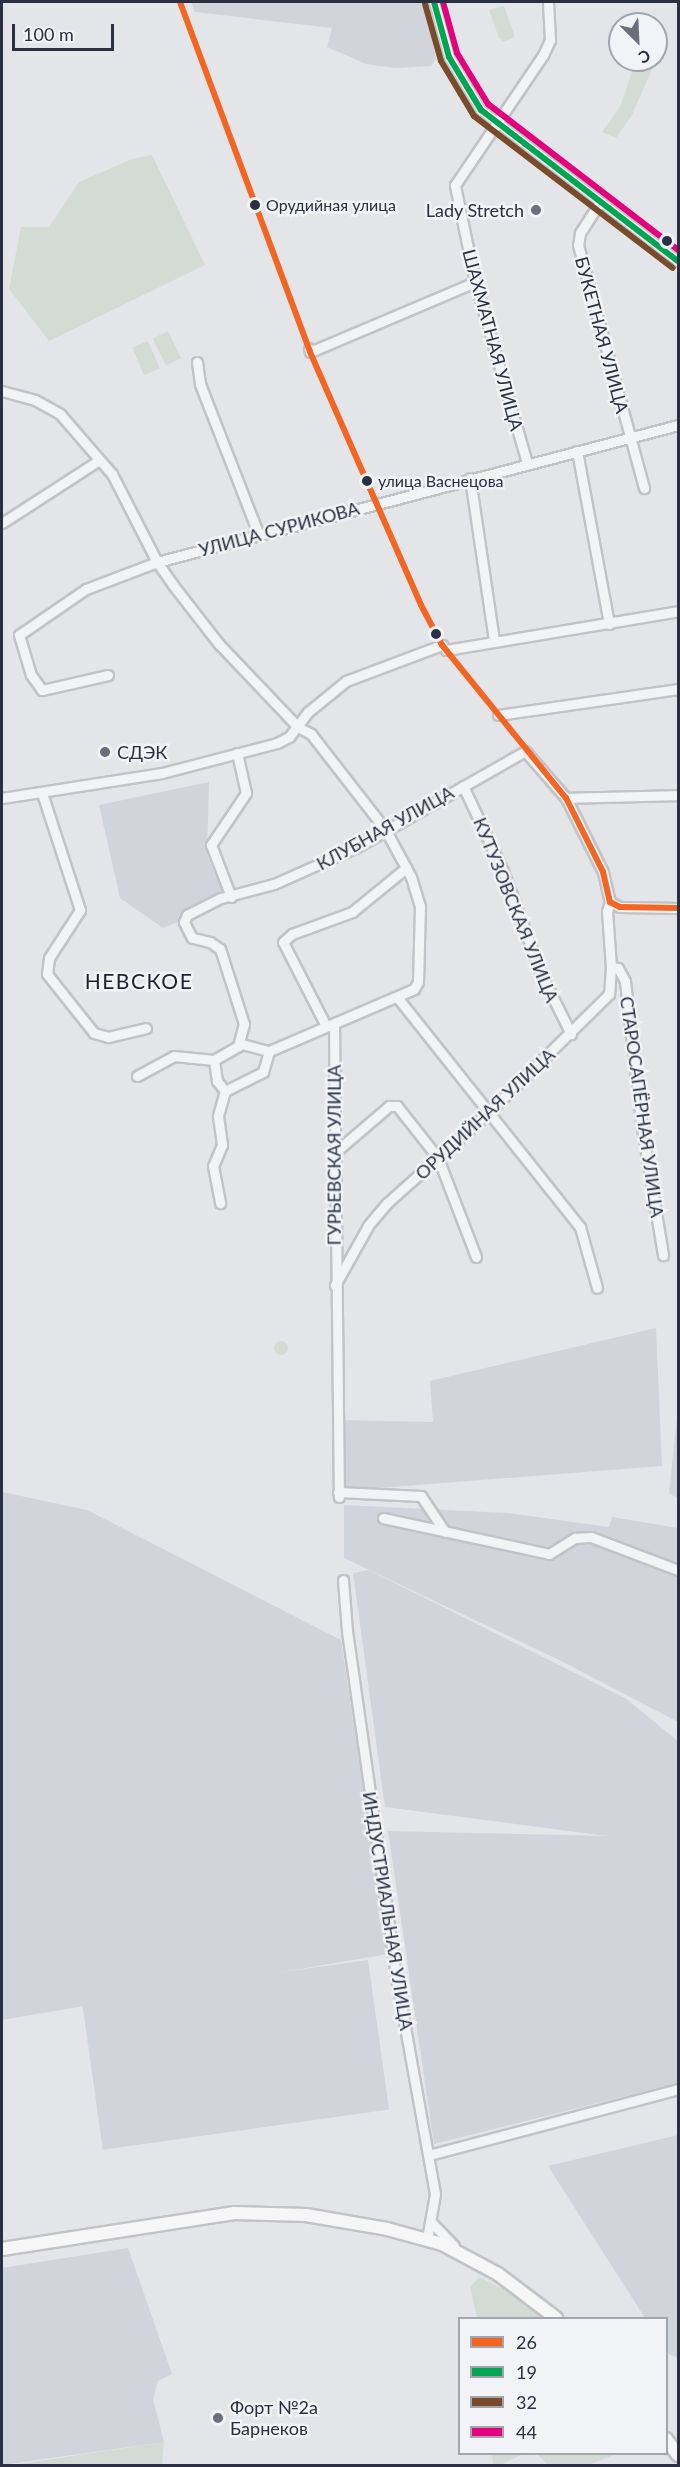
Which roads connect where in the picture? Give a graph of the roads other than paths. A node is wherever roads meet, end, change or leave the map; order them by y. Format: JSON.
{"nodes":[{"id":1,"x":434,"y":2,"type":"edge"},
{"id":2,"x":548,"y":2,"type":"edge"},
{"id":3,"x":498,"y":124,"type":"junction"},
{"id":4,"x":600,"y":202,"type":"junction"},
{"id":5,"x":678,"y":261,"type":"edge"},
{"id":6,"x":475,"y":282,"type":"junction"},
{"id":7,"x":309,"y":350,"type":"dead end"},
{"id":8,"x":197,"y":362,"type":"dead end"},
{"id":9,"x":2,"y":391,"type":"edge"},
{"id":10,"x":678,"y":425,"type":"edge"},
{"id":11,"x":630,"y":437,"type":"junction"},
{"id":12,"x":577,"y":451,"type":"junction"},
{"id":13,"x":98,"y":461,"type":"junction"},
{"id":14,"x":527,"y":463,"type":"junction"},
{"id":15,"x":470,"y":478,"type":"junction"},
{"id":16,"x":644,"y":488,"type":"dead end"},
{"id":17,"x":2,"y":523,"type":"edge"},
{"id":18,"x":258,"y":533,"type":"junction"},
{"id":19,"x":157,"y":562,"type":"junction"},
{"id":20,"x":678,"y":611,"type":"edge"},
{"id":21,"x":609,"y":624,"type":"junction"},
{"id":22,"x":494,"y":640,"type":"junction"},
{"id":23,"x":108,"y":675,"type":"dead end"},
{"id":24,"x":678,"y":689,"type":"edge"},
{"id":25,"x":498,"y":716,"type":"dead end"},
{"id":26,"x":298,"y":727,"type":"junction"},
{"id":27,"x":525,"y":751,"type":"joint"},
{"id":28,"x":237,"y":753,"type":"junction"},
{"id":29,"x":463,"y":786,"type":"junction"},
{"id":30,"x":42,"y":793,"type":"junction"},
{"id":31,"x":678,"y":795,"type":"edge"},
{"id":32,"x":2,"y":798,"type":"edge"},
{"id":33,"x":566,"y":798,"type":"junction"},
{"id":34,"x":385,"y":830,"type":"junction"},
{"id":35,"x":406,"y":868,"type":"junction"},
{"id":36,"x":231,"y":897,"type":"junction"},
{"id":37,"x":610,"y":902,"type":"junction"},
{"id":38,"x":678,"y":908,"type":"edge"},
{"id":39,"x":612,"y":967,"type":"junction"},
{"id":40,"x":397,"y":997,"type":"junction"},
{"id":41,"x":330,"y":1025,"type":"junction"},
{"id":42,"x":146,"y":1028,"type":"dead end"},
{"id":43,"x":571,"y":1034,"type":"junction"},
{"id":44,"x":238,"y":1046,"type":"junction"},
{"id":45,"x":269,"y":1051,"type":"junction"},
{"id":46,"x":214,"y":1060,"type":"junction"},
{"id":47,"x":137,"y":1076,"type":"dead end"},
{"id":48,"x":225,"y":1091,"type":"junction"},
{"id":49,"x":490,"y":1111,"type":"junction"},
{"id":50,"x":333,"y":1154,"type":"junction"},
{"id":51,"x":438,"y":1158,"type":"junction"},
{"id":52,"x":220,"y":1203,"type":"dead end"},
{"id":53,"x":663,"y":1255,"type":"dead end"},
{"id":54,"x":476,"y":1257,"type":"dead end"},
{"id":55,"x":335,"y":1286,"type":"junction"},
{"id":56,"x":597,"y":1288,"type":"dead end"},
{"id":57,"x":383,"y":1518,"type":"dead end"},
{"id":58,"x":445,"y":1532,"type":"junction"},
{"id":59,"x":678,"y":1570,"type":"edge"},
{"id":60,"x":343,"y":1580,"type":"dead end"},
{"id":61,"x":678,"y":2089,"type":"edge"},
{"id":62,"x":429,"y":2155,"type":"junction"},
{"id":63,"x":431,"y":2222,"type":"junction"},
{"id":64,"x":427,"y":2239,"type":"junction"},
{"id":65,"x":2,"y":2249,"type":"edge"},
{"id":66,"x":462,"y":2254,"type":"junction"},
{"id":67,"x":553,"y":2317,"type":"edge"},
{"id":68,"x":668,"y":2442,"type":"edge"},
{"id":69,"x":678,"y":2455,"type":"edge"}],
"edges":[{"from":1,"to":3,"type":"street"},
{"from":2,"to":3,"type":"street","name":"ШАХМАТНАЯ УЛИЦА"},
{"from":3,"to":4,"type":"street"},
{"from":3,"to":6,"type":"street","name":"ШАХМАТНАЯ УЛИЦА"},
{"from":4,"to":5,"type":"street"},
{"from":4,"to":11,"type":"street","name":"БУКЕТНАЯ УЛИЦА"},
{"from":6,"to":7,"type":"street"},
{"from":6,"to":14,"type":"street","name":"ШАХМАТНАЯ УЛИЦА"},
{"from":8,"to":18,"type":"street"},
{"from":9,"to":13,"type":"street"},
{"from":10,"to":11,"type":"street","name":"УЛИЦА СУРИКОВА"},
{"from":11,"to":12,"type":"street","name":"УЛИЦА СУРИКОВА"},
{"from":11,"to":16,"type":"street","name":"БУКЕТНАЯ УЛИЦА"},
{"from":12,"to":14,"type":"street","name":"УЛИЦА СУРИКОВА"},
{"from":12,"to":21,"type":"street"},
{"from":13,"to":17,"type":"street"},
{"from":13,"to":19,"type":"street"},
{"from":14,"to":15,"type":"street","name":"УЛИЦА СУРИКОВА"},
{"from":15,"to":18,"type":"street","name":"УЛИЦА СУРИКОВА"},
{"from":15,"to":22,"type":"street"},
{"from":18,"to":19,"type":"street","name":"УЛИЦА СУРИКОВА"},
{"from":19,"to":23,"type":"street","name":"УЛИЦА СУРИКОВА"},
{"from":19,"to":26,"type":"street"},
{"from":20,"to":21,"type":"street"},
{"from":21,"to":22,"type":"street"},
{"from":22,"to":26,"type":"street"},
{"from":24,"to":25,"type":"street"},
{"from":26,"to":28,"type":"street"},
{"from":26,"to":34,"type":"street"},
{"from":27,"to":29,"type":"street","name":"КЛУБНАЯ УЛИЦА"},
{"from":27,"to":33,"type":"street","name":"ОРУДИЙНАЯ УЛИЦА"},
{"from":28,"to":30,"type":"street"},
{"from":28,"to":36,"type":"street"},
{"from":29,"to":34,"type":"street","name":"КЛУБНАЯ УЛИЦА"},
{"from":29,"to":43,"type":"street","name":"КУТУЗОВСКАЯ УЛИЦА"},
{"from":30,"to":32,"type":"street"},
{"from":30,"to":42,"type":"street"},
{"from":31,"to":33,"type":"street"},
{"from":33,"to":37,"type":"street","name":"ОРУДИЙНАЯ УЛИЦА"},
{"from":34,"to":35,"type":"street"},
{"from":34,"to":36,"type":"street","name":"КЛУБНАЯ УЛИЦА"},
{"from":35,"to":40,"type":"street"},
{"from":35,"to":41,"type":"street"},
{"from":36,"to":44,"type":"street","name":"КЛУБНАЯ УЛИЦА"},
{"from":37,"to":38,"type":"street"},
{"from":37,"to":39,"type":"street","name":"ОРУДИЙНАЯ УЛИЦА"},
{"from":39,"to":43,"type":"street","name":"ОРУДИЙНАЯ УЛИЦА"},
{"from":39,"to":53,"type":"street","name":"СТАРОСАПЁРНАЯ УЛИЦА"},
{"from":40,"to":41,"type":"street"},
{"from":40,"to":49,"type":"street"},
{"from":41,"to":45,"type":"street"},
{"from":41,"to":50,"type":"street","name":"ГУРЬЕВСКАЯ УЛИЦА"},
{"from":43,"to":49,"type":"street","name":"ОРУДИЙНАЯ УЛИЦА"},
{"from":44,"to":45,"type":"street"},
{"from":44,"to":46,"type":"street"},
{"from":45,"to":48,"type":"street"},
{"from":46,"to":47,"type":"street"},
{"from":46,"to":48,"type":"street"},
{"from":48,"to":52,"type":"street"},
{"from":49,"to":51,"type":"street","name":"ОРУДИЙНАЯ УЛИЦА"},
{"from":49,"to":56,"type":"street"},
{"from":50,"to":51,"type":"street"},
{"from":50,"to":55,"type":"street","name":"ГУРЬЕВСКАЯ УЛИЦА"},
{"from":51,"to":54,"type":"street"},
{"from":51,"to":55,"type":"street","name":"ОРУДИЙНАЯ УЛИЦА"},
{"from":55,"to":58,"type":"street","name":"ОРУДИЙНАЯ УЛИЦА"},
{"from":57,"to":58,"type":"street"},
{"from":58,"to":59,"type":"street"},
{"from":60,"to":62,"type":"street","name":"ИНДУСТРИАЛЬНАЯ УЛИЦА"},
{"from":61,"to":62,"type":"street"},
{"from":62,"to":63,"type":"street","name":"ИНДУСТРИАЛЬНАЯ УЛИЦА"},
{"from":63,"to":64,"type":"street","name":"ИНДУСТРИАЛЬНАЯ УЛИЦА"},
{"from":63,"to":66,"type":"street"},
{"from":64,"to":65,"type":"main road"},
{"from":64,"to":66,"type":"main road"},
{"from":66,"to":67,"type":"main road"},
{"from":68,"to":69,"type":"main road"}]}
